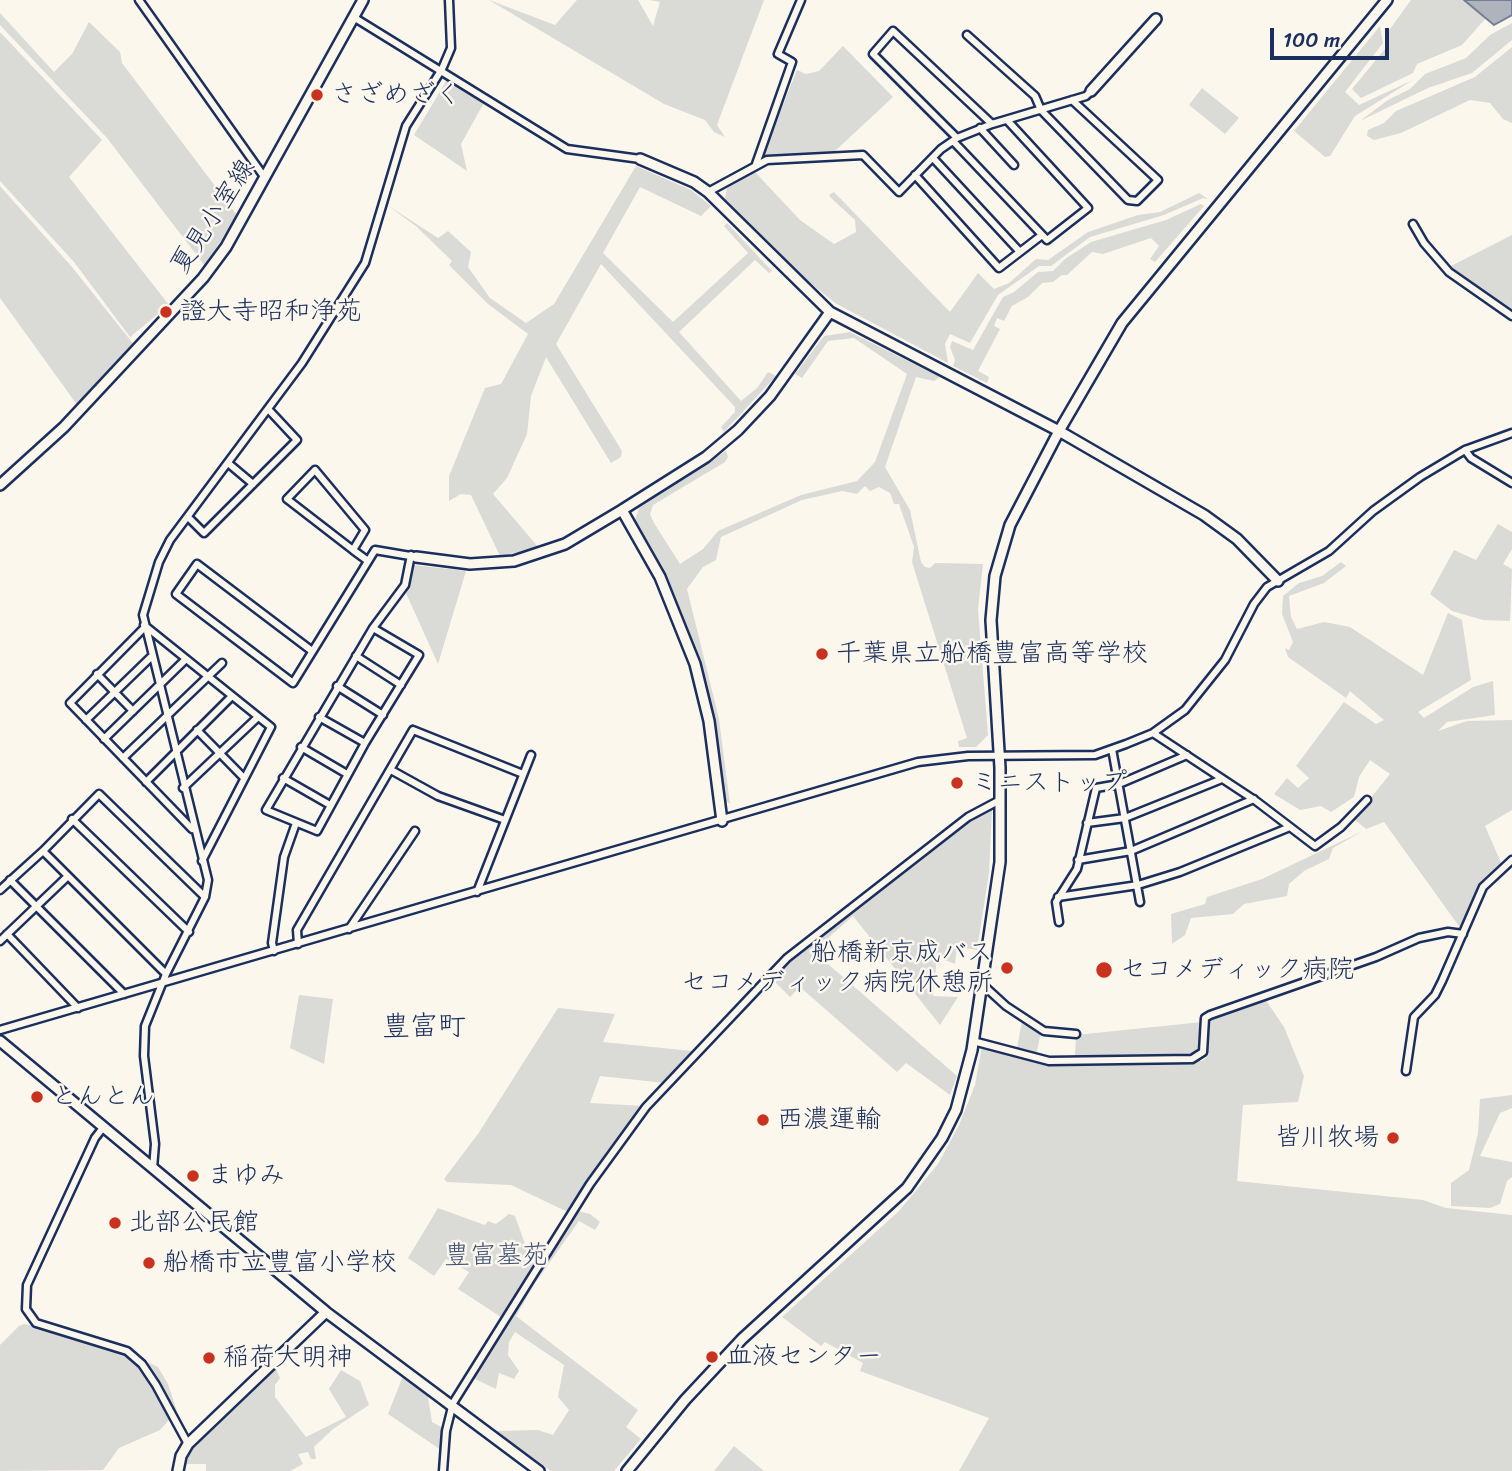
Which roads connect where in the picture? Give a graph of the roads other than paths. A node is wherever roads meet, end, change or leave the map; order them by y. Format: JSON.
{"nodes":[{"id":1,"x":139,"y":0,"type":"edge"},
{"id":2,"x":363,"y":0,"type":"edge"},
{"id":3,"x":449,"y":0,"type":"edge"},
{"id":4,"x":801,"y":0,"type":"edge"},
{"id":5,"x":1387,"y":0,"type":"edge"},
{"id":6,"x":355,"y":18,"type":"junction"},
{"id":7,"x":1156,"y":19,"type":"dead end"},
{"id":8,"x":967,"y":35,"type":"dead end"},
{"id":9,"x":442,"y":69,"type":"junction"},
{"id":10,"x":1091,"y":91,"type":"joint"},
{"id":11,"x":1072,"y":100,"type":"junction"},
{"id":12,"x":1041,"y":110,"type":"junction"},
{"id":13,"x":1007,"y":120,"type":"junction"},
{"id":14,"x":992,"y":124,"type":"junction"},
{"id":15,"x":980,"y":128,"type":"junction"},
{"id":16,"x":955,"y":139,"type":"junction"},
{"id":17,"x":933,"y":158,"type":"junction"},
{"id":18,"x":640,"y":159,"type":"joint"},
{"id":19,"x":756,"y":164,"type":"junction"},
{"id":20,"x":1014,"y":165,"type":"dead end"},
{"id":21,"x":915,"y":175,"type":"junction"},
{"id":22,"x":265,"y":178,"type":"junction"},
{"id":23,"x":708,"y":192,"type":"junction"},
{"id":24,"x":1413,"y":224,"type":"dead end"},
{"id":25,"x":1042,"y":235,"type":"junction"},
{"id":26,"x":1020,"y":252,"type":"junction"},
{"id":27,"x":830,"y":312,"type":"junction"},
{"id":28,"x":1512,"y":316,"type":"edge"},
{"id":29,"x":269,"y":410,"type":"junction"},
{"id":30,"x":1059,"y":431,"type":"junction"},
{"id":31,"x":1512,"y":433,"type":"edge"},
{"id":32,"x":1465,"y":450,"type":"junction"},
{"id":33,"x":229,"y":463,"type":"junction"},
{"id":34,"x":1512,"y":483,"type":"edge"},
{"id":35,"x":253,"y":484,"type":"junction"},
{"id":36,"x":0,"y":485,"type":"edge"},
{"id":37,"x":622,"y":510,"type":"junction"},
{"id":38,"x":188,"y":517,"type":"junction"},
{"id":39,"x":353,"y":550,"type":"junction"},
{"id":40,"x":414,"y":556,"type":"junction"},
{"id":41,"x":368,"y":561,"type":"junction"},
{"id":42,"x":1278,"y":581,"type":"junction"},
{"id":43,"x":144,"y":626,"type":"junction"},
{"id":44,"x":373,"y":628,"type":"junction"},
{"id":45,"x":312,"y":651,"type":"junction"},
{"id":46,"x":356,"y":656,"type":"junction"},
{"id":47,"x":151,"y":657,"type":"junction"},
{"id":48,"x":186,"y":659,"type":"junction"},
{"id":49,"x":222,"y":663,"type":"dead end"},
{"id":50,"x":97,"y":674,"type":"junction"},
{"id":51,"x":208,"y":676,"type":"junction"},
{"id":52,"x":401,"y":685,"type":"junction"},
{"id":53,"x":159,"y":686,"type":"junction"},
{"id":54,"x":337,"y":686,"type":"junction"},
{"id":55,"x":115,"y":693,"type":"junction"},
{"id":56,"x":232,"y":696,"type":"junction"},
{"id":57,"x":133,"y":711,"type":"junction"},
{"id":58,"x":383,"y":715,"type":"junction"},
{"id":59,"x":258,"y":717,"type":"junction"},
{"id":60,"x":318,"y":717,"type":"junction"},
{"id":61,"x":166,"y":718,"type":"junction"},
{"id":62,"x":86,"y":720,"type":"junction"},
{"id":63,"x":197,"y":730,"type":"junction"},
{"id":64,"x":1153,"y":733,"type":"junction"},
{"id":65,"x":104,"y":739,"type":"junction"},
{"id":66,"x":365,"y":743,"type":"junction"},
{"id":67,"x":301,"y":747,"type":"junction"},
{"id":68,"x":1112,"y":749,"type":"junction"},
{"id":69,"x":174,"y":752,"type":"junction"},
{"id":70,"x":219,"y":754,"type":"junction"},
{"id":71,"x":531,"y":755,"type":"dead end"},
{"id":72,"x":999,"y":755,"type":"junction"},
{"id":73,"x":1187,"y":755,"type":"junction"},
{"id":74,"x":123,"y":758,"type":"junction"},
{"id":75,"x":391,"y":769,"type":"junction"},
{"id":76,"x":348,"y":774,"type":"junction"},
{"id":77,"x":523,"y":774,"type":"junction"},
{"id":78,"x":244,"y":778,"type":"junction"},
{"id":79,"x":283,"y":778,"type":"junction"},
{"id":80,"x":1222,"y":779,"type":"junction"},
{"id":81,"x":146,"y":782,"type":"junction"},
{"id":82,"x":1119,"y":784,"type":"junction"},
{"id":83,"x":183,"y":788,"type":"junction"},
{"id":84,"x":1254,"y":799,"type":"junction"},
{"id":85,"x":1001,"y":800,"type":"junction"},
{"id":86,"x":1367,"y":800,"type":"dead end"},
{"id":87,"x":330,"y":805,"type":"junction"},
{"id":88,"x":1125,"y":818,"type":"junction"},
{"id":89,"x":72,"y":820,"type":"junction"},
{"id":90,"x":505,"y":820,"type":"junction"},
{"id":91,"x":722,"y":821,"type":"junction"},
{"id":92,"x":1087,"y":822,"type":"junction"},
{"id":93,"x":296,"y":823,"type":"junction"},
{"id":94,"x":1290,"y":827,"type":"junction"},
{"id":95,"x":194,"y":830,"type":"junction"},
{"id":96,"x":415,"y":831,"type":"dead end"},
{"id":97,"x":43,"y":851,"type":"junction"},
{"id":98,"x":1131,"y":852,"type":"junction"},
{"id":99,"x":1078,"y":860,"type":"junction"},
{"id":100,"x":1512,"y":860,"type":"edge"},
{"id":101,"x":202,"y":861,"type":"junction"},
{"id":102,"x":68,"y":876,"type":"junction"},
{"id":103,"x":10,"y":880,"type":"junction"},
{"id":104,"x":1138,"y":885,"type":"junction"},
{"id":105,"x":0,"y":890,"type":"edge"},
{"id":106,"x":477,"y":892,"type":"junction"},
{"id":107,"x":205,"y":897,"type":"junction"},
{"id":108,"x":1058,"y":897,"type":"junction"},
{"id":109,"x":1140,"y":902,"type":"dead end"},
{"id":110,"x":36,"y":906,"type":"junction"},
{"id":111,"x":1059,"y":922,"type":"dead end"},
{"id":112,"x":349,"y":929,"type":"junction"},
{"id":113,"x":189,"y":932,"type":"junction"},
{"id":114,"x":7,"y":934,"type":"junction"},
{"id":115,"x":1463,"y":934,"type":"junction"},
{"id":116,"x":0,"y":941,"type":"edge"},
{"id":117,"x":298,"y":944,"type":"junction"},
{"id":118,"x":274,"y":951,"type":"junction"},
{"id":119,"x":166,"y":974,"type":"junction"},
{"id":120,"x":165,"y":982,"type":"junction"},
{"id":121,"x":982,"y":984,"type":"junction"},
{"id":122,"x":124,"y":994,"type":"junction"},
{"id":123,"x":78,"y":1007,"type":"junction"},
{"id":124,"x":0,"y":1030,"type":"edge"},
{"id":125,"x":1076,"y":1034,"type":"dead end"},
{"id":126,"x":0,"y":1041,"type":"edge"},
{"id":127,"x":973,"y":1041,"type":"junction"},
{"id":128,"x":8,"y":1048,"type":"junction"},
{"id":129,"x":0,"y":1055,"type":"edge"},
{"id":130,"x":1406,"y":1072,"type":"dead end"},
{"id":131,"x":103,"y":1129,"type":"junction"},
{"id":132,"x":153,"y":1168,"type":"junction"},
{"id":133,"x":326,"y":1312,"type":"junction"},
{"id":134,"x":451,"y":1407,"type":"junction"},
{"id":135,"x":188,"y":1444,"type":"junction"},
{"id":136,"x":178,"y":1471,"type":"edge"},
{"id":137,"x":443,"y":1471,"type":"edge"},
{"id":138,"x":539,"y":1471,"type":"edge"},
{"id":139,"x":627,"y":1471,"type":"edge"}],
"edges":[{"from":1,"to":22,"type":"street"},
{"from":2,"to":6,"type":"street","name":"夏見小室線"},
{"from":3,"to":9,"type":"street"},
{"from":4,"to":19,"type":"street"},
{"from":5,"to":30,"type":"street"},
{"from":6,"to":9,"type":"street"},
{"from":6,"to":22,"type":"street","name":"夏見小室線"},
{"from":7,"to":10,"type":"street"},
{"from":8,"to":12,"type":"street"},
{"from":9,"to":18,"type":"street"},
{"from":9,"to":29,"type":"street"},
{"from":10,"to":11,"type":"street"},
{"from":11,"to":12,"type":"street"},
{"from":11,"to":12,"type":"street"},
{"from":12,"to":13,"type":"street"},
{"from":13,"to":14,"type":"street"},
{"from":13,"to":25,"type":"street"},
{"from":14,"to":15,"type":"street"},
{"from":14,"to":16,"type":"street"},
{"from":15,"to":16,"type":"street"},
{"from":15,"to":20,"type":"street"},
{"from":16,"to":17,"type":"street"},
{"from":16,"to":25,"type":"street"},
{"from":17,"to":21,"type":"street"},
{"from":17,"to":26,"type":"street"},
{"from":18,"to":23,"type":"street"},
{"from":19,"to":21,"type":"street"},
{"from":19,"to":23,"type":"street"},
{"from":21,"to":26,"type":"street"},
{"from":22,"to":36,"type":"street","name":"夏見小室線"},
{"from":23,"to":27,"type":"street"},
{"from":24,"to":28,"type":"street"},
{"from":25,"to":26,"type":"street"},
{"from":27,"to":30,"type":"street"},
{"from":27,"to":37,"type":"street"},
{"from":29,"to":33,"type":"street"},
{"from":29,"to":35,"type":"street"},
{"from":30,"to":42,"type":"street"},
{"from":30,"to":72,"type":"street"},
{"from":31,"to":32,"type":"street"},
{"from":32,"to":34,"type":"street"},
{"from":32,"to":42,"type":"street"},
{"from":33,"to":35,"type":"street"},
{"from":33,"to":38,"type":"street"},
{"from":35,"to":38,"type":"street"},
{"from":37,"to":40,"type":"street"},
{"from":37,"to":91,"type":"street"},
{"from":38,"to":43,"type":"street"},
{"from":39,"to":39,"type":"street"},
{"from":39,"to":41,"type":"street"},
{"from":40,"to":41,"type":"street"},
{"from":40,"to":44,"type":"street"},
{"from":41,"to":45,"type":"street"},
{"from":42,"to":64,"type":"street"},
{"from":43,"to":47,"type":"street"},
{"from":43,"to":48,"type":"street"},
{"from":43,"to":50,"type":"street"},
{"from":44,"to":46,"type":"street"},
{"from":44,"to":52,"type":"street"},
{"from":45,"to":45,"type":"street"},
{"from":46,"to":52,"type":"street"},
{"from":46,"to":54,"type":"street"},
{"from":47,"to":53,"type":"street"},
{"from":47,"to":55,"type":"street"},
{"from":48,"to":51,"type":"street"},
{"from":48,"to":53,"type":"street"},
{"from":49,"to":51,"type":"street"},
{"from":50,"to":55,"type":"street"},
{"from":50,"to":62,"type":"street"},
{"from":51,"to":56,"type":"street"},
{"from":51,"to":61,"type":"street"},
{"from":52,"to":58,"type":"street"},
{"from":53,"to":57,"type":"street"},
{"from":53,"to":61,"type":"street"},
{"from":54,"to":58,"type":"street"},
{"from":54,"to":60,"type":"street"},
{"from":55,"to":57,"type":"street"},
{"from":55,"to":62,"type":"street"},
{"from":56,"to":59,"type":"street"},
{"from":56,"to":63,"type":"street"},
{"from":57,"to":65,"type":"street"},
{"from":58,"to":66,"type":"street"},
{"from":59,"to":70,"type":"street"},
{"from":59,"to":78,"type":"street"},
{"from":60,"to":66,"type":"street"},
{"from":60,"to":67,"type":"street"},
{"from":61,"to":69,"type":"street"},
{"from":61,"to":74,"type":"street"},
{"from":62,"to":65,"type":"street"},
{"from":63,"to":69,"type":"street"},
{"from":63,"to":70,"type":"street"},
{"from":64,"to":68,"type":"street"},
{"from":64,"to":73,"type":"street"},
{"from":65,"to":74,"type":"street"},
{"from":66,"to":76,"type":"street"},
{"from":67,"to":76,"type":"street"},
{"from":67,"to":79,"type":"street"},
{"from":68,"to":72,"type":"street"},
{"from":68,"to":82,"type":"street"},
{"from":69,"to":81,"type":"street"},
{"from":69,"to":83,"type":"street"},
{"from":70,"to":78,"type":"street"},
{"from":70,"to":83,"type":"street"},
{"from":71,"to":77,"type":"street"},
{"from":72,"to":85,"type":"street"},
{"from":72,"to":91,"type":"street"},
{"from":73,"to":80,"type":"street"},
{"from":73,"to":82,"type":"street"},
{"from":74,"to":81,"type":"street"},
{"from":75,"to":77,"type":"street"},
{"from":75,"to":90,"type":"street"},
{"from":75,"to":117,"type":"street"},
{"from":76,"to":87,"type":"street"},
{"from":77,"to":90,"type":"street"},
{"from":78,"to":101,"type":"street"},
{"from":79,"to":87,"type":"street"},
{"from":79,"to":93,"type":"street"},
{"from":80,"to":84,"type":"street"},
{"from":80,"to":88,"type":"street"},
{"from":81,"to":95,"type":"street"},
{"from":82,"to":88,"type":"street"},
{"from":82,"to":92,"type":"street"},
{"from":83,"to":95,"type":"street"},
{"from":84,"to":94,"type":"street"},
{"from":84,"to":98,"type":"street"},
{"from":85,"to":121,"type":"street"},
{"from":85,"to":134,"type":"street"},
{"from":86,"to":94,"type":"street"},
{"from":87,"to":93,"type":"street"},
{"from":88,"to":92,"type":"street"},
{"from":88,"to":98,"type":"street"},
{"from":89,"to":97,"type":"street"},
{"from":89,"to":107,"type":"street"},
{"from":89,"to":113,"type":"street"},
{"from":90,"to":106,"type":"street"},
{"from":91,"to":106,"type":"street"},
{"from":92,"to":99,"type":"street"},
{"from":93,"to":118,"type":"street"},
{"from":94,"to":104,"type":"street"},
{"from":95,"to":101,"type":"street"},
{"from":96,"to":112,"type":"street"},
{"from":97,"to":102,"type":"street"},
{"from":97,"to":103,"type":"street"},
{"from":98,"to":99,"type":"street"},
{"from":98,"to":104,"type":"street"},
{"from":99,"to":108,"type":"street"},
{"from":100,"to":115,"type":"street"},
{"from":101,"to":107,"type":"street"},
{"from":102,"to":110,"type":"street"},
{"from":102,"to":119,"type":"street"},
{"from":103,"to":105,"type":"street"},
{"from":103,"to":110,"type":"street"},
{"from":104,"to":108,"type":"street"},
{"from":104,"to":109,"type":"street"},
{"from":106,"to":112,"type":"street"},
{"from":107,"to":113,"type":"street"},
{"from":108,"to":111,"type":"street"},
{"from":110,"to":114,"type":"street"},
{"from":110,"to":122,"type":"street"},
{"from":112,"to":117,"type":"street"},
{"from":113,"to":119,"type":"street"},
{"from":114,"to":116,"type":"street"},
{"from":114,"to":123,"type":"street"},
{"from":115,"to":127,"type":"street"},
{"from":115,"to":130,"type":"street"},
{"from":117,"to":118,"type":"street"},
{"from":118,"to":120,"type":"street"},
{"from":119,"to":120,"type":"street"},
{"from":120,"to":122,"type":"street"},
{"from":120,"to":132,"type":"street"},
{"from":121,"to":125,"type":"street"},
{"from":121,"to":127,"type":"street"},
{"from":122,"to":123,"type":"street"},
{"from":123,"to":124,"type":"street"},
{"from":126,"to":128,"type":"street"},
{"from":127,"to":139,"type":"street"},
{"from":128,"to":129,"type":"street"},
{"from":128,"to":131,"type":"street"},
{"from":131,"to":132,"type":"street"},
{"from":131,"to":135,"type":"street"},
{"from":132,"to":133,"type":"street"},
{"from":133,"to":134,"type":"street"},
{"from":133,"to":135,"type":"street"},
{"from":134,"to":137,"type":"street"},
{"from":134,"to":138,"type":"street"},
{"from":135,"to":136,"type":"street"}]}
